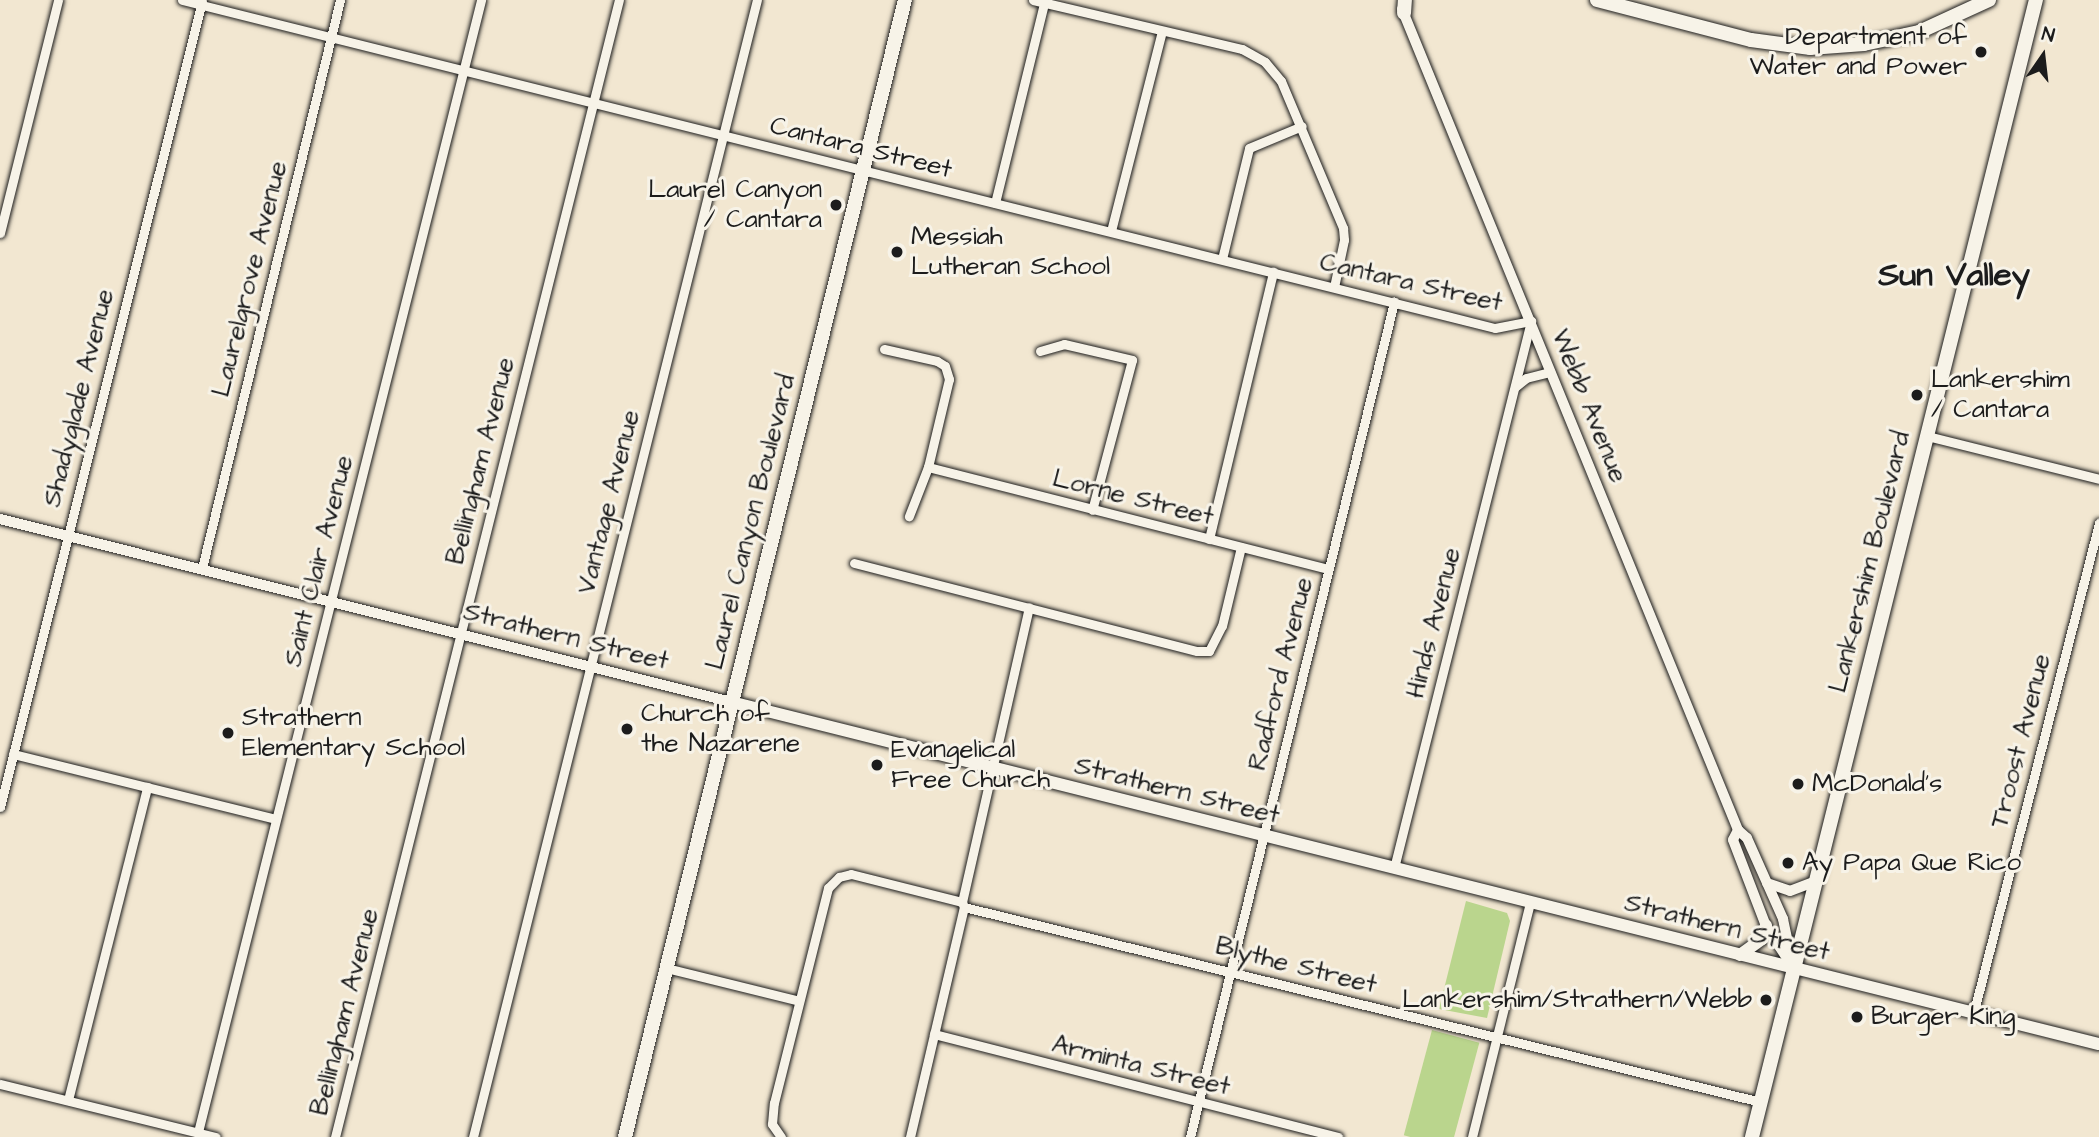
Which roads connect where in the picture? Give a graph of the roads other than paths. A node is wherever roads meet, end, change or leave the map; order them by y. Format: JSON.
{"nodes":[{"id":1,"x":58,"y":0,"type":"edge"},
{"id":2,"x":182,"y":0,"type":"edge"},
{"id":3,"x":340,"y":0,"type":"edge"},
{"id":4,"x":481,"y":0,"type":"edge"},
{"id":5,"x":619,"y":0,"type":"edge"},
{"id":6,"x":757,"y":0,"type":"edge"},
{"id":7,"x":905,"y":0,"type":"edge"},
{"id":8,"x":1033,"y":0,"type":"edge"},
{"id":9,"x":1597,"y":0,"type":"edge"},
{"id":10,"x":1989,"y":0,"type":"edge"},
{"id":11,"x":2036,"y":0,"type":"edge"},
{"id":12,"x":202,"y":2,"type":"edge"},
{"id":13,"x":1044,"y":3,"type":"junction"},
{"id":14,"x":1402,"y":4,"type":"edge"},
{"id":15,"x":1641,"y":6,"type":"edge"},
{"id":16,"x":1162,"y":31,"type":"junction"},
{"id":17,"x":330,"y":37,"type":"junction"},
{"id":18,"x":463,"y":71,"type":"junction"},
{"id":19,"x":593,"y":104,"type":"junction"},
{"id":20,"x":1302,"y":126,"type":"junction"},
{"id":21,"x":723,"y":135,"type":"junction"},
{"id":22,"x":862,"y":169,"type":"junction"},
{"id":23,"x":995,"y":203,"type":"junction"},
{"id":24,"x":1111,"y":231,"type":"junction"},
{"id":25,"x":0,"y":233,"type":"edge"},
{"id":26,"x":1222,"y":259,"type":"junction"},
{"id":27,"x":1273,"y":272,"type":"junction"},
{"id":28,"x":1334,"y":287,"type":"junction"},
{"id":29,"x":1394,"y":302,"type":"junction"},
{"id":30,"x":1531,"y":321,"type":"junction"},
{"id":31,"x":884,"y":349,"type":"dead end"},
{"id":32,"x":1040,"y":351,"type":"dead end"},
{"id":33,"x":1550,"y":372,"type":"junction"},
{"id":34,"x":1514,"y":388,"type":"junction"},
{"id":35,"x":1927,"y":436,"type":"junction"},
{"id":36,"x":928,"y":467,"type":"junction"},
{"id":37,"x":2099,"y":479,"type":"edge"},
{"id":38,"x":1093,"y":510,"type":"junction"},
{"id":39,"x":909,"y":516,"type":"dead end"},
{"id":40,"x":0,"y":519,"type":"edge"},
{"id":41,"x":2099,"y":523,"type":"edge"},
{"id":42,"x":66,"y":536,"type":"junction"},
{"id":43,"x":1209,"y":539,"type":"junction"},
{"id":44,"x":1241,"y":547,"type":"junction"},
{"id":45,"x":854,"y":563,"type":"dead end"},
{"id":46,"x":202,"y":568,"type":"junction"},
{"id":47,"x":1328,"y":569,"type":"junction"},
{"id":48,"x":330,"y":602,"type":"junction"},
{"id":49,"x":1029,"y":608,"type":"junction"},
{"id":50,"x":460,"y":634,"type":"junction"},
{"id":51,"x":589,"y":666,"type":"junction"},
{"id":52,"x":732,"y":702,"type":"junction"},
{"id":53,"x":13,"y":754,"type":"junction"},
{"id":54,"x":993,"y":768,"type":"junction"},
{"id":55,"x":147,"y":787,"type":"junction"},
{"id":56,"x":0,"y":807,"type":"edge"},
{"id":57,"x":275,"y":819,"type":"junction"},
{"id":58,"x":1738,"y":830,"type":"junction"},
{"id":59,"x":1264,"y":836,"type":"junction"},
{"id":60,"x":1394,"y":868,"type":"junction"},
{"id":61,"x":1816,"y":881,"type":"junction"},
{"id":62,"x":1766,"y":882,"type":"junction"},
{"id":63,"x":1530,"y":903,"type":"junction"},
{"id":64,"x":963,"y":904,"type":"junction"},
{"id":65,"x":1766,"y":926,"type":"junction"},
{"id":66,"x":1740,"y":955,"type":"junction"},
{"id":67,"x":666,"y":968,"type":"junction"},
{"id":68,"x":1793,"y":968,"type":"junction"},
{"id":69,"x":1230,"y":971,"type":"junction"},
{"id":70,"x":799,"y":1000,"type":"junction"},
{"id":71,"x":1974,"y":1011,"type":"junction"},
{"id":72,"x":934,"y":1034,"type":"junction"},
{"id":73,"x":1496,"y":1037,"type":"junction"},
{"id":74,"x":2099,"y":1044,"type":"edge"},
{"id":75,"x":0,"y":1075,"type":"edge"},
{"id":76,"x":2,"y":1084,"type":"edge"},
{"id":77,"x":68,"y":1100,"type":"junction"},
{"id":78,"x":1198,"y":1102,"type":"junction"},
{"id":79,"x":1761,"y":1102,"type":"junction"},
{"id":80,"x":198,"y":1132,"type":"junction"},
{"id":81,"x":214,"y":1137,"type":"edge"},
{"id":82,"x":335,"y":1137,"type":"edge"},
{"id":83,"x":473,"y":1137,"type":"edge"},
{"id":84,"x":625,"y":1137,"type":"edge"},
{"id":85,"x":781,"y":1137,"type":"edge"},
{"id":86,"x":909,"y":1137,"type":"edge"},
{"id":87,"x":1190,"y":1137,"type":"edge"},
{"id":88,"x":1338,"y":1137,"type":"edge"},
{"id":89,"x":1472,"y":1137,"type":"edge"},
{"id":90,"x":1752,"y":1137,"type":"edge"}],
"edges":[{"from":1,"to":25,"type":"street"},
{"from":2,"to":12,"type":"street","name":"Cantara Street"},
{"from":3,"to":17,"type":"street","name":"Laurelgrove Avenue"},
{"from":4,"to":18,"type":"street","name":"Saint Clair Avenue"},
{"from":5,"to":19,"type":"street","name":"Bellingham Avenue"},
{"from":6,"to":21,"type":"street","name":"Vantage Avenue"},
{"from":7,"to":22,"type":"main road","name":"Laurel Canyon Boulevard"},
{"from":8,"to":13,"type":"street"},
{"from":9,"to":15,"type":"main road"},
{"from":10,"to":15,"type":"main road"},
{"from":11,"to":35,"type":"main road","name":"Lankershim Boulevard"},
{"from":12,"to":17,"type":"street","name":"Cantara Street"},
{"from":12,"to":42,"type":"street","name":"Shadyglade Avenue"},
{"from":13,"to":16,"type":"street"},
{"from":13,"to":23,"type":"street"},
{"from":14,"to":30,"type":"street","name":"Webb Avenue"},
{"from":16,"to":20,"type":"street"},
{"from":16,"to":24,"type":"street"},
{"from":17,"to":18,"type":"street","name":"Cantara Street"},
{"from":17,"to":46,"type":"street","name":"Laurelgrove Avenue"},
{"from":18,"to":19,"type":"street","name":"Cantara Street"},
{"from":18,"to":48,"type":"street","name":"Saint Clair Avenue"},
{"from":19,"to":21,"type":"street","name":"Cantara Street"},
{"from":19,"to":50,"type":"street","name":"Bellingham Avenue"},
{"from":20,"to":26,"type":"street"},
{"from":20,"to":28,"type":"street"},
{"from":21,"to":22,"type":"street","name":"Cantara Street"},
{"from":21,"to":51,"type":"street","name":"Vantage Avenue"},
{"from":22,"to":23,"type":"street","name":"Cantara Street"},
{"from":22,"to":52,"type":"main road","name":"Laurel Canyon Boulevard"},
{"from":23,"to":24,"type":"street","name":"Cantara Street"},
{"from":24,"to":26,"type":"street","name":"Cantara Street"},
{"from":26,"to":27,"type":"street","name":"Cantara Street"},
{"from":27,"to":28,"type":"street","name":"Cantara Street"},
{"from":27,"to":43,"type":"street"},
{"from":28,"to":29,"type":"street","name":"Cantara Street"},
{"from":29,"to":30,"type":"street","name":"Cantara Street"},
{"from":29,"to":47,"type":"street","name":"Radford Avenue"},
{"from":30,"to":33,"type":"street","name":"Webb Avenue"},
{"from":30,"to":34,"type":"street","name":"Hinds Avenue"},
{"from":31,"to":36,"type":"street"},
{"from":32,"to":38,"type":"street"},
{"from":33,"to":34,"type":"street"},
{"from":33,"to":58,"type":"street","name":"Webb Avenue"},
{"from":34,"to":60,"type":"street","name":"Hinds Avenue"},
{"from":35,"to":37,"type":"street"},
{"from":35,"to":61,"type":"main road","name":"Lankershim Boulevard"},
{"from":36,"to":38,"type":"street","name":"Lorne Street"},
{"from":36,"to":39,"type":"street"},
{"from":38,"to":43,"type":"street","name":"Lorne Street"},
{"from":40,"to":42,"type":"street","name":"Strathern Street"},
{"from":41,"to":71,"type":"street","name":"Troost Avenue"},
{"from":42,"to":46,"type":"street","name":"Strathern Street"},
{"from":42,"to":53,"type":"street","name":"Shadyglade Avenue"},
{"from":43,"to":44,"type":"street","name":"Lorne Street"},
{"from":44,"to":47,"type":"street","name":"Lorne Street"},
{"from":44,"to":49,"type":"street"},
{"from":45,"to":49,"type":"street"},
{"from":46,"to":48,"type":"street","name":"Strathern Street"},
{"from":47,"to":59,"type":"street","name":"Radford Avenue"},
{"from":48,"to":50,"type":"street","name":"Strathern Street"},
{"from":48,"to":57,"type":"street","name":"Saint Clair Avenue"},
{"from":49,"to":54,"type":"street"},
{"from":50,"to":51,"type":"street","name":"Strathern Street"},
{"from":50,"to":82,"type":"street","name":"Bellingham Avenue"},
{"from":51,"to":52,"type":"street","name":"Strathern Street"},
{"from":51,"to":83,"type":"street","name":"Vantage Avenue"},
{"from":52,"to":54,"type":"main road","name":"Strathern Street"},
{"from":52,"to":67,"type":"main road","name":"Laurel Canyon Boulevard"},
{"from":53,"to":55,"type":"street"},
{"from":53,"to":56,"type":"street","name":"Shadyglade Avenue"},
{"from":54,"to":59,"type":"main road","name":"Strathern Street"},
{"from":54,"to":64,"type":"street"},
{"from":55,"to":57,"type":"street"},
{"from":55,"to":77,"type":"street"},
{"from":57,"to":80,"type":"street","name":"Saint Clair Avenue"},
{"from":58,"to":62,"type":"street","name":"Webb Avenue"},
{"from":58,"to":65,"type":"street","name":"Webb Avenue"},
{"from":59,"to":60,"type":"main road","name":"Strathern Street"},
{"from":59,"to":69,"type":"street","name":"Radford Avenue"},
{"from":60,"to":63,"type":"main road","name":"Strathern Street"},
{"from":61,"to":62,"type":"street"},
{"from":61,"to":68,"type":"main road","name":"Lankershim Boulevard"},
{"from":62,"to":68,"type":"street","name":"Webb Avenue"},
{"from":63,"to":66,"type":"main road","name":"Strathern Street"},
{"from":63,"to":73,"type":"street"},
{"from":64,"to":69,"type":"street","name":"Blythe Street"},
{"from":64,"to":70,"type":"street","name":"Blythe Street"},
{"from":64,"to":72,"type":"street"},
{"from":65,"to":66,"type":"main road"},
{"from":65,"to":68,"type":"street","name":"Webb Avenue"},
{"from":66,"to":68,"type":"main road","name":"Strathern Street"},
{"from":67,"to":70,"type":"street"},
{"from":67,"to":84,"type":"main road","name":"Laurel Canyon Boulevard"},
{"from":68,"to":71,"type":"main road","name":"Strathern Street"},
{"from":68,"to":79,"type":"main road","name":"Lankershim Boulevard"},
{"from":69,"to":73,"type":"street","name":"Blythe Street"},
{"from":69,"to":78,"type":"street","name":"Radford Avenue"},
{"from":70,"to":85,"type":"street"},
{"from":71,"to":74,"type":"main road","name":"Strathern Street"},
{"from":72,"to":78,"type":"street","name":"Arminta Street"},
{"from":72,"to":86,"type":"street"},
{"from":73,"to":79,"type":"street","name":"Blythe Street"},
{"from":73,"to":89,"type":"street"},
{"from":75,"to":76,"type":"street"},
{"from":76,"to":77,"type":"street"},
{"from":77,"to":80,"type":"street"},
{"from":78,"to":87,"type":"street","name":"Radford Avenue"},
{"from":78,"to":88,"type":"street","name":"Arminta Street"},
{"from":79,"to":90,"type":"main road","name":"Lankershim Boulevard"},
{"from":80,"to":81,"type":"street"}]}
